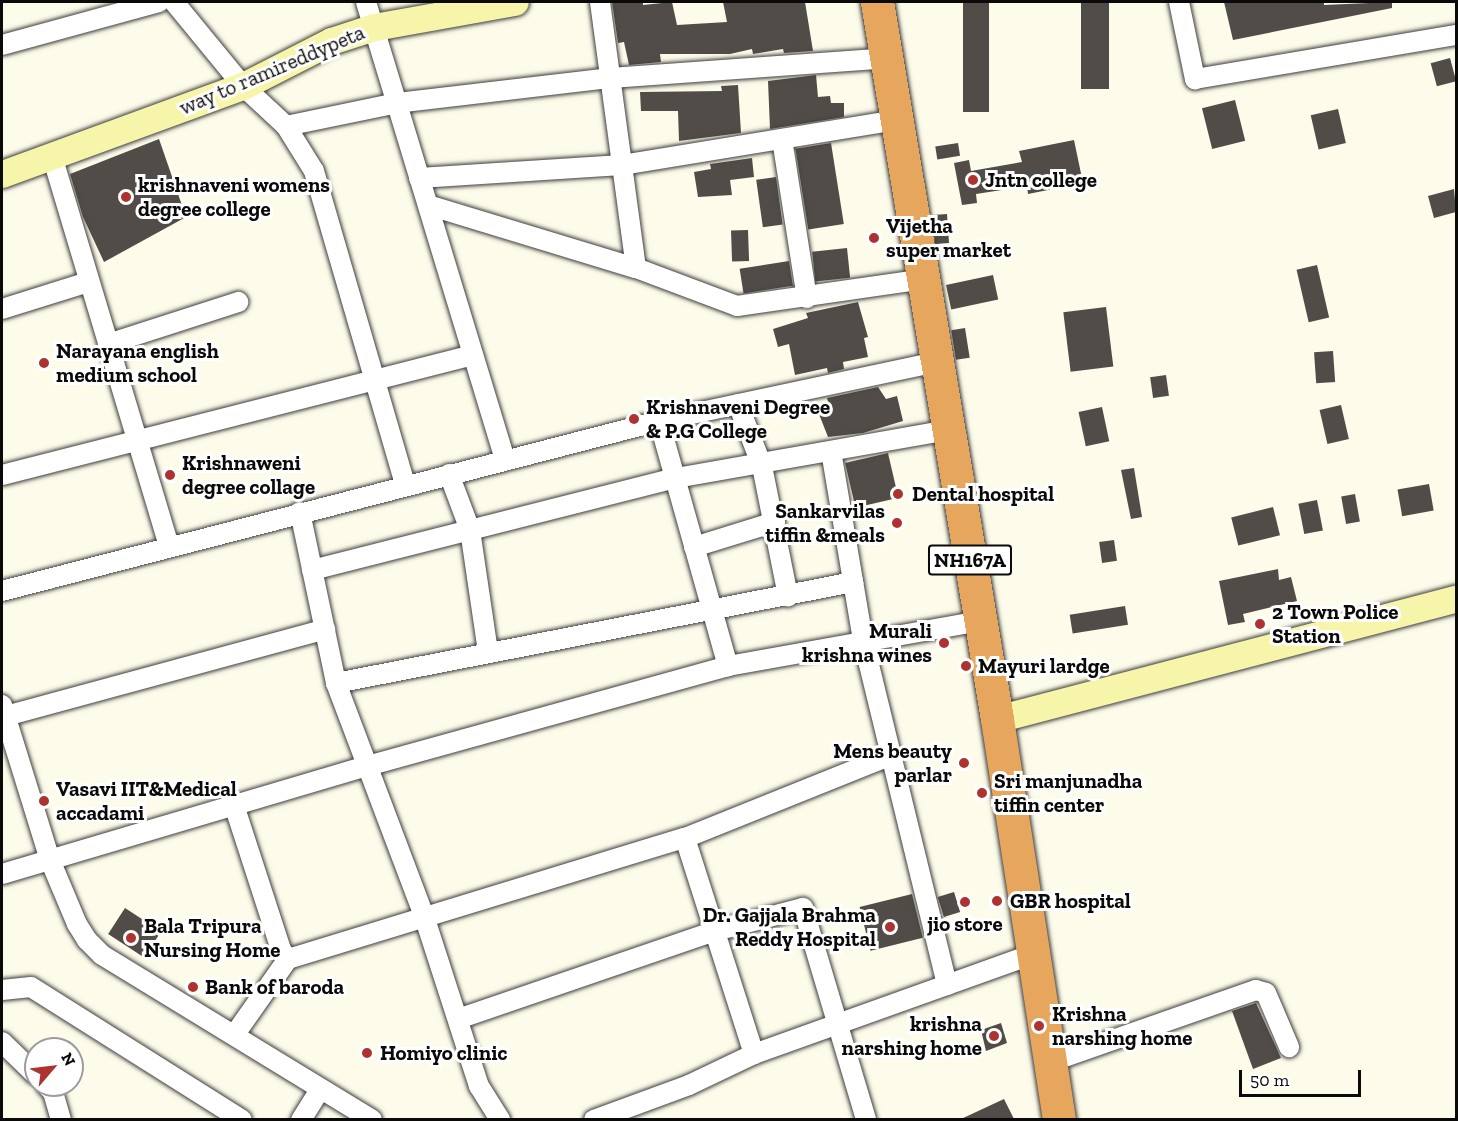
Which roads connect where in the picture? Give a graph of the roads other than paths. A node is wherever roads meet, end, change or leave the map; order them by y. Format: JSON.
{"nodes":[{"id":1,"x":159,"y":2,"type":"edge"},
{"id":2,"x":174,"y":2,"type":"edge"},
{"id":3,"x":366,"y":2,"type":"edge"},
{"id":4,"x":515,"y":2,"type":"edge"},
{"id":5,"x":600,"y":2,"type":"edge"},
{"id":6,"x":877,"y":2,"type":"edge"},
{"id":7,"x":1179,"y":2,"type":"edge"},
{"id":8,"x":374,"y":27,"type":"junction"},
{"id":9,"x":1456,"y":35,"type":"edge"},
{"id":10,"x":2,"y":45,"type":"edge"},
{"id":11,"x":887,"y":58,"type":"junction"},
{"id":12,"x":610,"y":78,"type":"junction"},
{"id":13,"x":243,"y":86,"type":"junction"},
{"id":14,"x":397,"y":103,"type":"junction"},
{"id":15,"x":898,"y":120,"type":"junction"},
{"id":16,"x":286,"y":126,"type":"junction"},
{"id":17,"x":783,"y":139,"type":"junction"},
{"id":18,"x":52,"y":156,"type":"junction"},
{"id":19,"x":622,"y":165,"type":"junction"},
{"id":20,"x":2,"y":174,"type":"edge"},
{"id":21,"x":419,"y":178,"type":"junction"},
{"id":22,"x":428,"y":205,"type":"junction"},
{"id":23,"x":636,"y":268,"type":"junction"},
{"id":24,"x":924,"y":279,"type":"junction"},
{"id":25,"x":88,"y":282,"type":"junction"},
{"id":26,"x":807,"y":298,"type":"junction"},
{"id":27,"x":238,"y":302,"type":"dead end"},
{"id":28,"x":2,"y":309,"type":"edge"},
{"id":29,"x":108,"y":344,"type":"junction"},
{"id":30,"x":473,"y":355,"type":"junction"},
{"id":31,"x":938,"y":362,"type":"junction"},
{"id":32,"x":375,"y":380,"type":"junction"},
{"id":33,"x":738,"y":404,"type":"junction"},
{"id":34,"x":659,"y":421,"type":"junction"},
{"id":35,"x":948,"y":429,"type":"junction"},
{"id":36,"x":136,"y":441,"type":"junction"},
{"id":37,"x":831,"y":451,"type":"junction"},
{"id":38,"x":505,"y":460,"type":"junction"},
{"id":39,"x":762,"y":466,"type":"junction"},
{"id":40,"x":449,"y":474,"type":"junction"},
{"id":41,"x":2,"y":476,"type":"edge"},
{"id":42,"x":676,"y":478,"type":"junction"},
{"id":43,"x":405,"y":484,"type":"junction"},
{"id":44,"x":300,"y":512,"type":"junction"},
{"id":45,"x":775,"y":522,"type":"junction"},
{"id":46,"x":470,"y":530,"type":"junction"},
{"id":47,"x":169,"y":547,"type":"junction"},
{"id":48,"x":694,"y":547,"type":"junction"},
{"id":49,"x":312,"y":570,"type":"junction"},
{"id":50,"x":853,"y":582,"type":"junction"},
{"id":51,"x":2,"y":591,"type":"edge"},
{"id":52,"x":788,"y":596,"type":"junction"},
{"id":53,"x":1456,"y":599,"type":"edge"},
{"id":54,"x":712,"y":612,"type":"junction"},
{"id":55,"x":981,"y":621,"type":"junction"},
{"id":56,"x":325,"y":629,"type":"junction"},
{"id":57,"x":863,"y":640,"type":"junction"},
{"id":58,"x":488,"y":652,"type":"junction"},
{"id":59,"x":728,"y":666,"type":"junction"},
{"id":60,"x":336,"y":684,"type":"junction"},
{"id":61,"x":3,"y":713,"type":"edge"},
{"id":62,"x":997,"y":719,"type":"junction"},
{"id":63,"x":889,"y":756,"type":"junction"},
{"id":64,"x":364,"y":766,"type":"junction"},
{"id":65,"x":234,"y":805,"type":"junction"},
{"id":66,"x":685,"y":838,"type":"junction"},
{"id":67,"x":50,"y":860,"type":"junction"},
{"id":68,"x":2,"y":874,"type":"edge"},
{"id":69,"x":425,"y":919,"type":"junction"},
{"id":70,"x":715,"y":931,"type":"junction"},
{"id":71,"x":1033,"y":953,"type":"junction"},
{"id":72,"x":288,"y":959,"type":"junction"},
{"id":73,"x":947,"y":986,"type":"junction"},
{"id":74,"x":2,"y":990,"type":"edge"},
{"id":75,"x":458,"y":1019,"type":"junction"},
{"id":76,"x":835,"y":1024,"type":"junction"},
{"id":77,"x":235,"y":1034,"type":"junction"},
{"id":78,"x":2,"y":1042,"type":"edge"},
{"id":79,"x":1289,"y":1047,"type":"dead end"},
{"id":80,"x":753,"y":1054,"type":"junction"},
{"id":81,"x":1050,"y":1062,"type":"junction"},
{"id":82,"x":24,"y":1064,"type":"edge"},
{"id":83,"x":320,"y":1090,"type":"junction"},
{"id":84,"x":54,"y":1097,"type":"edge"},
{"id":85,"x":61,"y":1119,"type":"edge"},
{"id":86,"x":242,"y":1119,"type":"edge"},
{"id":87,"x":301,"y":1119,"type":"edge"},
{"id":88,"x":372,"y":1119,"type":"edge"},
{"id":89,"x":500,"y":1119,"type":"edge"},
{"id":90,"x":594,"y":1119,"type":"edge"},
{"id":91,"x":866,"y":1119,"type":"edge"},
{"id":92,"x":1059,"y":1119,"type":"edge"}],
"edges":[{"from":1,"to":10,"type":"street"},
{"from":2,"to":13,"type":"street"},
{"from":3,"to":8,"type":"street"},
{"from":4,"to":8,"type":"street","name":"way to ramireddypeta"},
{"from":5,"to":12,"type":"street"},
{"from":6,"to":11,"type":"highway","number":"NH167A"},
{"from":7,"to":9,"type":"street"},
{"from":8,"to":13,"type":"street","name":"way to ramireddypeta"},
{"from":8,"to":14,"type":"street"},
{"from":11,"to":12,"type":"street"},
{"from":11,"to":15,"type":"highway","number":"NH167A"},
{"from":12,"to":14,"type":"street"},
{"from":12,"to":19,"type":"street"},
{"from":13,"to":16,"type":"street"},
{"from":13,"to":18,"type":"street","name":"way to ramireddypeta"},
{"from":14,"to":16,"type":"street"},
{"from":14,"to":21,"type":"street"},
{"from":15,"to":17,"type":"street"},
{"from":15,"to":24,"type":"highway","number":"NH167A"},
{"from":16,"to":32,"type":"street"},
{"from":17,"to":19,"type":"street"},
{"from":17,"to":26,"type":"street"},
{"from":18,"to":20,"type":"street","name":"way to ramireddypeta"},
{"from":18,"to":25,"type":"street"},
{"from":19,"to":21,"type":"street"},
{"from":19,"to":23,"type":"street"},
{"from":21,"to":22,"type":"street"},
{"from":22,"to":23,"type":"street"},
{"from":22,"to":30,"type":"street"},
{"from":23,"to":26,"type":"street"},
{"from":24,"to":26,"type":"street"},
{"from":24,"to":31,"type":"highway","number":"NH167A"},
{"from":25,"to":28,"type":"street"},
{"from":25,"to":29,"type":"street"},
{"from":27,"to":29,"type":"street"},
{"from":29,"to":36,"type":"street"},
{"from":30,"to":32,"type":"street"},
{"from":30,"to":38,"type":"street"},
{"from":31,"to":33,"type":"street"},
{"from":31,"to":35,"type":"highway","number":"NH167A"},
{"from":32,"to":36,"type":"street"},
{"from":32,"to":43,"type":"street"},
{"from":33,"to":34,"type":"street"},
{"from":33,"to":39,"type":"street"},
{"from":34,"to":38,"type":"street"},
{"from":34,"to":42,"type":"street"},
{"from":35,"to":37,"type":"street"},
{"from":35,"to":55,"type":"highway","number":"NH167A"},
{"from":36,"to":41,"type":"street"},
{"from":36,"to":47,"type":"street"},
{"from":37,"to":39,"type":"street"},
{"from":37,"to":50,"type":"street"},
{"from":38,"to":40,"type":"street"},
{"from":39,"to":42,"type":"street"},
{"from":39,"to":45,"type":"street"},
{"from":40,"to":43,"type":"street"},
{"from":40,"to":46,"type":"street"},
{"from":42,"to":46,"type":"street"},
{"from":42,"to":48,"type":"street"},
{"from":43,"to":44,"type":"street"},
{"from":44,"to":47,"type":"street"},
{"from":44,"to":49,"type":"street"},
{"from":45,"to":48,"type":"street"},
{"from":45,"to":52,"type":"street"},
{"from":46,"to":49,"type":"street"},
{"from":46,"to":58,"type":"street"},
{"from":47,"to":51,"type":"street"},
{"from":48,"to":54,"type":"street"},
{"from":49,"to":56,"type":"street"},
{"from":50,"to":52,"type":"street"},
{"from":50,"to":57,"type":"street"},
{"from":52,"to":54,"type":"street"},
{"from":53,"to":62,"type":"street"},
{"from":54,"to":58,"type":"street"},
{"from":54,"to":59,"type":"street"},
{"from":55,"to":57,"type":"street"},
{"from":55,"to":62,"type":"highway","number":"NH167A"},
{"from":56,"to":60,"type":"street"},
{"from":56,"to":61,"type":"street"},
{"from":57,"to":59,"type":"street"},
{"from":57,"to":63,"type":"street"},
{"from":58,"to":60,"type":"street"},
{"from":59,"to":64,"type":"street"},
{"from":60,"to":64,"type":"street"},
{"from":61,"to":67,"type":"street"},
{"from":62,"to":71,"type":"highway","number":"NH167A"},
{"from":63,"to":66,"type":"street"},
{"from":63,"to":73,"type":"street"},
{"from":64,"to":65,"type":"street"},
{"from":64,"to":69,"type":"street"},
{"from":65,"to":67,"type":"street"},
{"from":65,"to":72,"type":"street"},
{"from":66,"to":69,"type":"street"},
{"from":66,"to":70,"type":"street"},
{"from":67,"to":68,"type":"street"},
{"from":67,"to":77,"type":"street"},
{"from":69,"to":72,"type":"street"},
{"from":69,"to":75,"type":"street"},
{"from":70,"to":75,"type":"street"},
{"from":70,"to":76,"type":"street"},
{"from":70,"to":80,"type":"street"},
{"from":71,"to":73,"type":"street"},
{"from":71,"to":81,"type":"highway","number":"NH167A"},
{"from":72,"to":77,"type":"street"},
{"from":73,"to":76,"type":"street"},
{"from":74,"to":86,"type":"street"},
{"from":75,"to":89,"type":"street"},
{"from":76,"to":80,"type":"street"},
{"from":76,"to":91,"type":"street"},
{"from":77,"to":83,"type":"street"},
{"from":78,"to":82,"type":"street"},
{"from":79,"to":81,"type":"street"},
{"from":80,"to":90,"type":"street"},
{"from":81,"to":92,"type":"highway","number":"NH167A"},
{"from":83,"to":87,"type":"street"},
{"from":83,"to":88,"type":"street"},
{"from":84,"to":85,"type":"street"}]}
